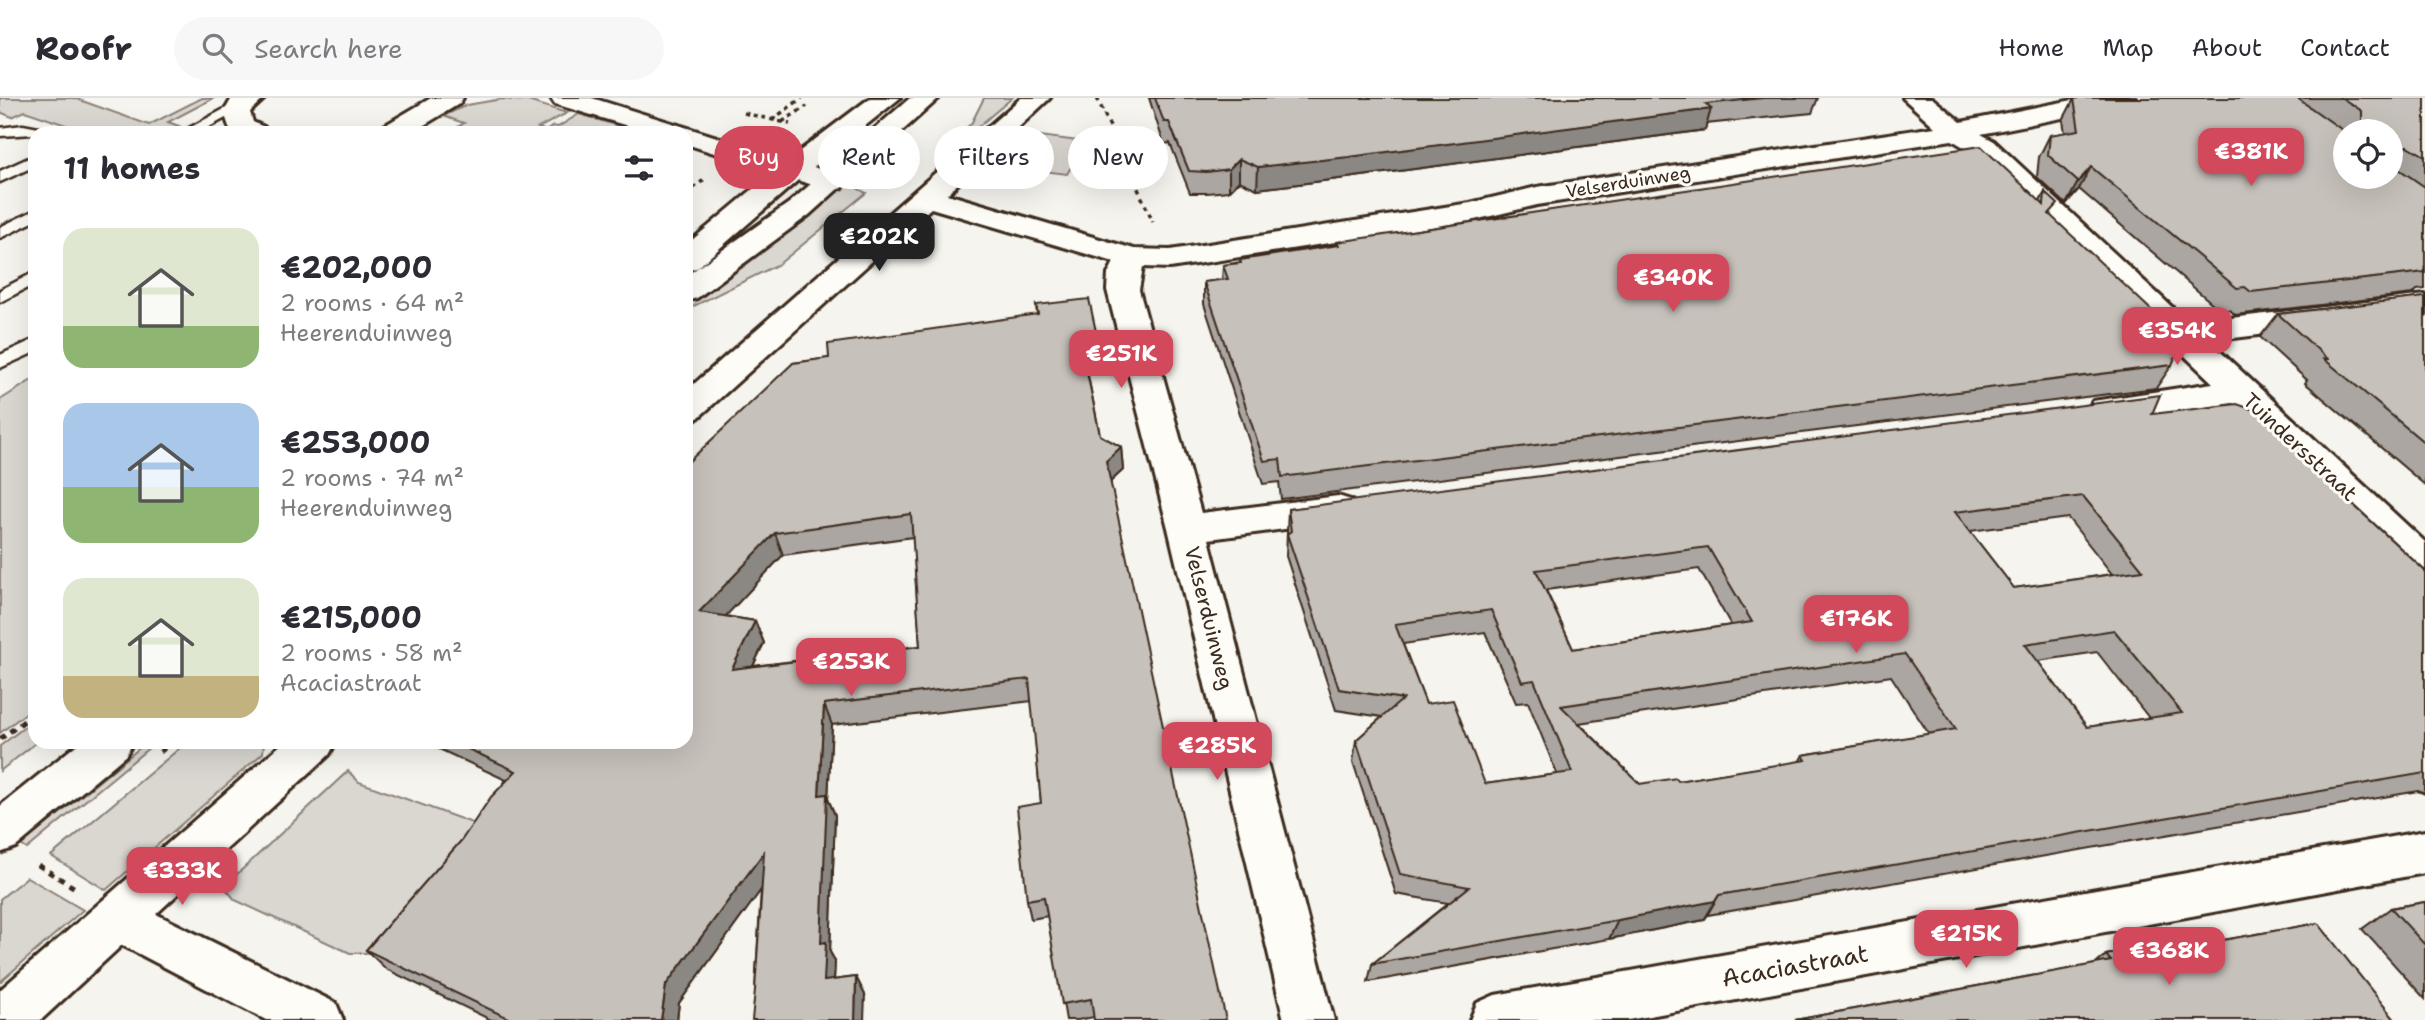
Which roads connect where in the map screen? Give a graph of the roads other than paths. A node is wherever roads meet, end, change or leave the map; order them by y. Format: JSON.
{"nodes":[{"id":1,"x":450,"y":98,"type":"edge"},
{"id":2,"x":564,"y":98,"type":"edge"},
{"id":3,"x":887,"y":98,"type":"edge"},
{"id":4,"x":926,"y":98,"type":"edge"},
{"id":5,"x":1037,"y":98,"type":"edge"},
{"id":6,"x":1916,"y":98,"type":"edge"},
{"id":7,"x":2123,"y":98,"type":"edge"},
{"id":8,"x":246,"y":101,"type":"edge"},
{"id":9,"x":200,"y":126,"type":"edge"},
{"id":10,"x":241,"y":126,"type":"edge"},
{"id":11,"x":404,"y":126,"type":"edge"},
{"id":12,"x":657,"y":126,"type":"edge"},
{"id":13,"x":895,"y":126,"type":"edge"},
{"id":14,"x":28,"y":130,"type":"edge"},
{"id":15,"x":0,"y":132,"type":"edge"},
{"id":16,"x":1957,"y":132,"type":"junction"},
{"id":17,"x":693,"y":137,"type":"edge"},
{"id":18,"x":714,"y":144,"type":"edge"},
{"id":19,"x":804,"y":161,"type":"edge"},
{"id":20,"x":28,"y":163,"type":"edge"},
{"id":21,"x":0,"y":177,"type":"edge"},
{"id":22,"x":771,"y":189,"type":"edge"},
{"id":23,"x":823,"y":189,"type":"edge"},
{"id":24,"x":926,"y":197,"type":"junction"},
{"id":25,"x":28,"y":219,"type":"edge"},
{"id":26,"x":0,"y":233,"type":"edge"},
{"id":27,"x":693,"y":255,"type":"edge"},
{"id":28,"x":1132,"y":258,"type":"junction"},
{"id":29,"x":28,"y":281,"type":"edge"},
{"id":30,"x":693,"y":286,"type":"edge"},
{"id":31,"x":0,"y":297,"type":"edge"},
{"id":32,"x":2425,"y":304,"type":"edge"},
{"id":33,"x":2180,"y":334,"type":"junction"},
{"id":34,"x":28,"y":348,"type":"edge"},
{"id":35,"x":0,"y":362,"type":"edge"},
{"id":36,"x":2241,"y":391,"type":"junction"},
{"id":37,"x":693,"y":404,"type":"edge"},
{"id":38,"x":2074,"y":413,"type":"edge"},
{"id":39,"x":1367,"y":505,"type":"edge"},
{"id":40,"x":1187,"y":528,"type":"junction"},
{"id":41,"x":2425,"y":565,"type":"edge"},
{"id":42,"x":105,"y":749,"type":"edge"},
{"id":43,"x":306,"y":749,"type":"edge"},
{"id":44,"x":15,"y":846,"type":"edge"},
{"id":45,"x":2425,"y":852,"type":"edge"},
{"id":46,"x":120,"y":917,"type":"junction"},
{"id":47,"x":4,"y":1020,"type":"edge"},
{"id":48,"x":318,"y":1020,"type":"edge"},
{"id":49,"x":1310,"y":1020,"type":"edge"},
{"id":50,"x":1495,"y":1020,"type":"edge"}],
"edges":[{"from":1,"to":11,"type":"street"},
{"from":2,"to":12,"type":"street"},
{"from":3,"to":19,"type":"street"},
{"from":4,"to":13,"type":"street"},
{"from":5,"to":24,"type":"street"},
{"from":6,"to":16,"type":"street","name":"Tuindersstraat"},
{"from":7,"to":16,"type":"street","name":"Velserduinweg"},
{"from":8,"to":9,"type":"lane"},
{"from":8,"to":10,"type":"street"},
{"from":14,"to":15,"type":"lane"},
{"from":16,"to":28,"type":"street","name":"Velserduinweg"},
{"from":16,"to":33,"type":"street","name":"Tuindersstraat"},
{"from":17,"to":18,"type":"street"},
{"from":20,"to":21,"type":"lane"},
{"from":22,"to":27,"type":"street"},
{"from":23,"to":30,"type":"street"},
{"from":24,"to":28,"type":"street","name":"Velserduinweg"},
{"from":24,"to":37,"type":"street"},
{"from":25,"to":26,"type":"lane"},
{"from":28,"to":40,"type":"street","name":"Velserduinweg"},
{"from":29,"to":31,"type":"lane"},
{"from":32,"to":33,"type":"street"},
{"from":33,"to":36,"type":"street","name":"Tuindersstraat"},
{"from":34,"to":35,"type":"lane"},
{"from":36,"to":38,"type":"street"},
{"from":36,"to":41,"type":"street","name":"Tuindersstraat"},
{"from":39,"to":40,"type":"street"},
{"from":40,"to":49,"type":"street","name":"Velserduinweg"},
{"from":42,"to":44,"type":"street"},
{"from":43,"to":46,"type":"street"},
{"from":45,"to":50,"type":"street","name":"Acaciastraat"},
{"from":46,"to":47,"type":"street"},
{"from":46,"to":48,"type":"street"}]}
